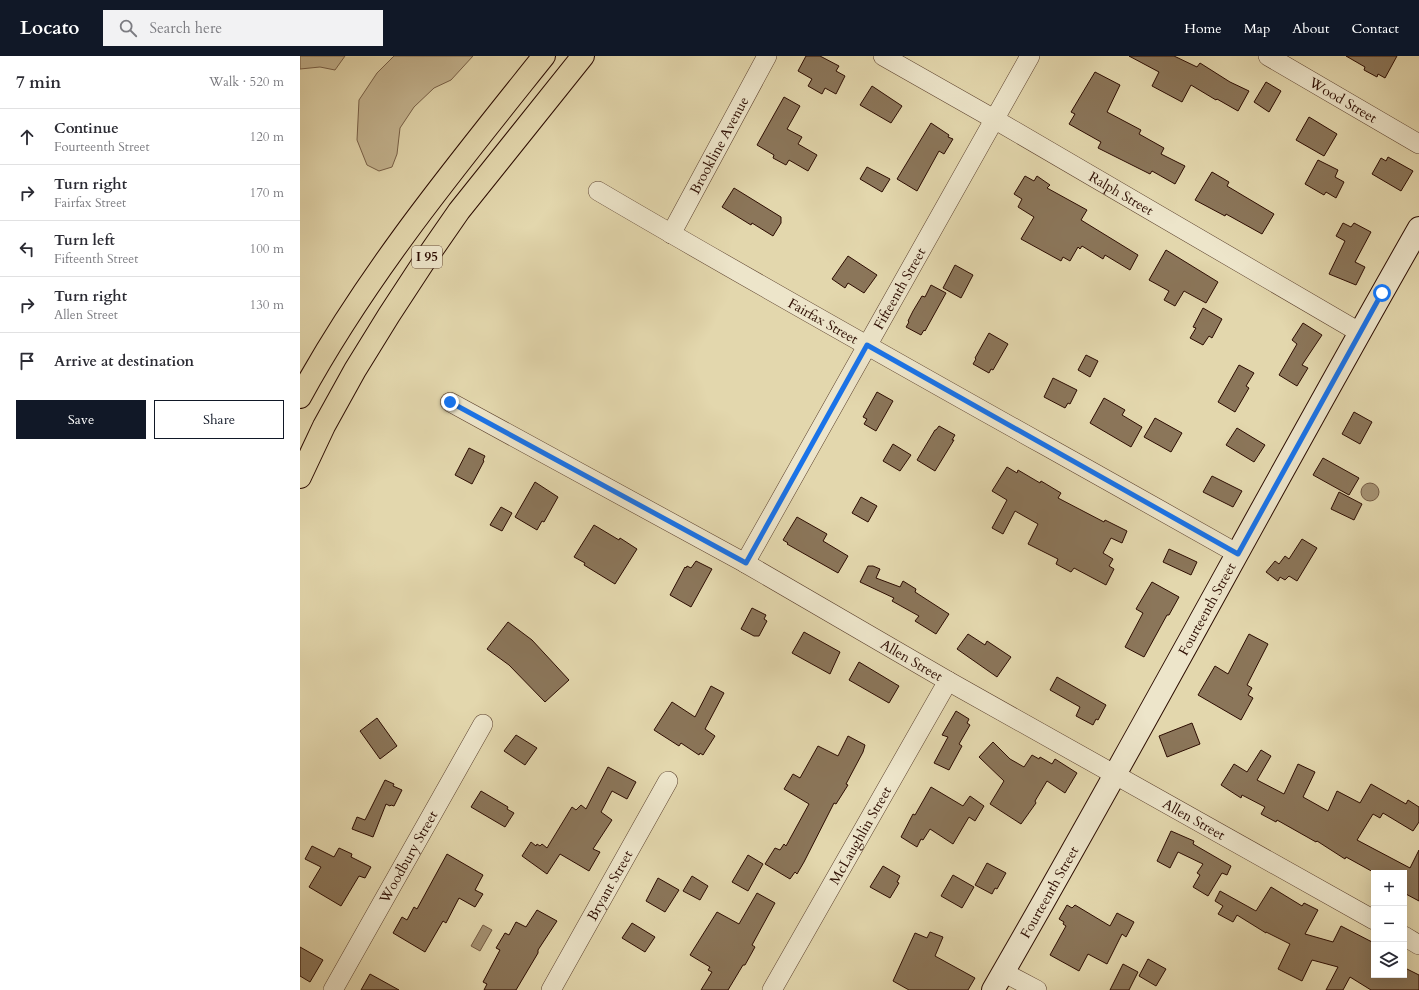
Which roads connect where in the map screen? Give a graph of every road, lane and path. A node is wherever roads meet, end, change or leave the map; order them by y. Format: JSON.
{"nodes":[{"id":1,"x":544,"y":56,"type":"edge"},
{"id":2,"x":583,"y":56,"type":"edge"},
{"id":3,"x":767,"y":56,"type":"edge"},
{"id":4,"x":883,"y":56,"type":"edge"},
{"id":5,"x":1030,"y":56,"type":"edge"},
{"id":6,"x":1268,"y":56,"type":"edge"},
{"id":7,"x":994,"y":119,"type":"junction"},
{"id":8,"x":1419,"y":144,"type":"edge"},
{"id":9,"x":598,"y":191,"type":"dead end"},
{"id":10,"x":1419,"y":228,"type":"edge"},
{"id":11,"x":671,"y":234,"type":"junction"},
{"id":12,"x":1359,"y":332,"type":"junction"},
{"id":13,"x":867,"y":345,"type":"junction"},
{"id":14,"x":300,"y":397,"type":"edge"},
{"id":15,"x":450,"y":402,"type":"dead end"},
{"id":16,"x":300,"y":477,"type":"edge"},
{"id":17,"x":1238,"y":554,"type":"junction"},
{"id":18,"x":746,"y":563,"type":"junction"},
{"id":19,"x":948,"y":681,"type":"junction"},
{"id":20,"x":483,"y":724,"type":"dead end"},
{"id":21,"x":1116,"y":774,"type":"junction"},
{"id":22,"x":668,"y":781,"type":"dead end"},
{"id":23,"x":1371,"y":918,"type":"edge"},
{"id":24,"x":1407,"y":938,"type":"edge"},
{"id":25,"x":1419,"y":945,"type":"edge"},
{"id":26,"x":998,"y":981,"type":"edge"},
{"id":27,"x":333,"y":990,"type":"edge"},
{"id":28,"x":551,"y":990,"type":"edge"},
{"id":29,"x":772,"y":990,"type":"edge"},
{"id":30,"x":1037,"y":990,"type":"edge"}],
"edges":[{"from":1,"to":14,"type":"highway","number":"I 95"},
{"from":2,"to":16,"type":"highway","number":"I 95"},
{"from":3,"to":11,"type":"street","name":"Brookline Avenue"},
{"from":4,"to":7,"type":"street","name":"Ralph Street"},
{"from":5,"to":7,"type":"street","name":"Fifteenth Street"},
{"from":6,"to":8,"type":"street","name":"Wood Street"},
{"from":7,"to":12,"type":"street","name":"Ralph Street"},
{"from":7,"to":13,"type":"street","name":"Fifteenth Street"},
{"from":9,"to":11,"type":"street","name":"Fairfax Street"},
{"from":10,"to":12,"type":"street","name":"Fourteenth Street"},
{"from":11,"to":13,"type":"street","name":"Fairfax Street"},
{"from":12,"to":17,"type":"street","name":"Fourteenth Street"},
{"from":13,"to":17,"type":"street","name":"Fairfax Street"},
{"from":13,"to":18,"type":"street","name":"Fifteenth Street"},
{"from":15,"to":18,"type":"street","name":"Allen Street"},
{"from":17,"to":21,"type":"street","name":"Fourteenth Street"},
{"from":18,"to":19,"type":"street","name":"Allen Street"},
{"from":19,"to":21,"type":"street","name":"Allen Street"},
{"from":19,"to":29,"type":"street","name":"McLaughlin Street"},
{"from":20,"to":27,"type":"street","name":"Woodbury Street"},
{"from":21,"to":23,"type":"street","name":"Allen Street"},
{"from":21,"to":26,"type":"street","name":"Fourteenth Street"},
{"from":22,"to":28,"type":"street","name":"Bryant Street"},
{"from":24,"to":25,"type":"street"},
{"from":26,"to":30,"type":"street"}]}
